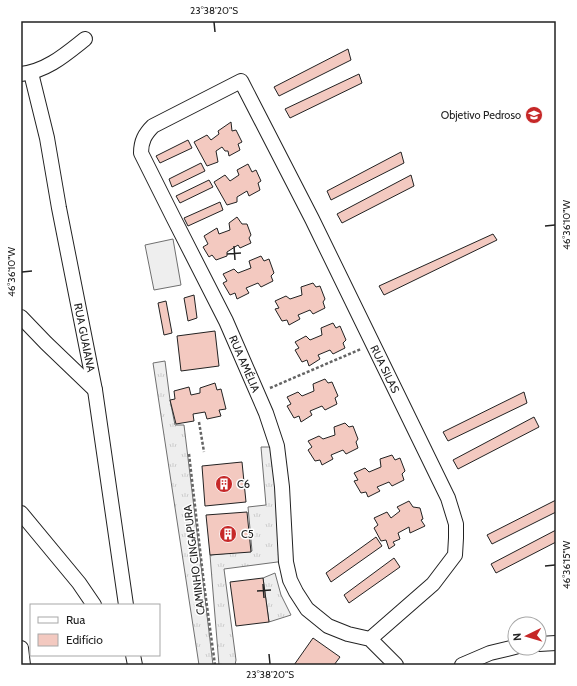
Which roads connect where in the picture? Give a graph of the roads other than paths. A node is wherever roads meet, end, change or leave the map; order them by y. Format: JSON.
{"nodes":[{"id":1,"x":85,"y":39,"type":"dead end"},
{"id":2,"x":26,"y":73,"type":"edge"},
{"id":3,"x":241,"y":81,"type":"joint"},
{"id":4,"x":21,"y":317,"type":"edge"},
{"id":5,"x":95,"y":390,"type":"junction"},
{"id":6,"x":21,"y":513,"type":"edge"},
{"id":7,"x":93,"y":604,"type":"edge"},
{"id":8,"x":126,"y":604,"type":"edge"},
{"id":9,"x":370,"y":639,"type":"junction"},
{"id":10,"x":21,"y":648,"type":"edge"},
{"id":11,"x":507,"y":649,"type":"edge"},
{"id":12,"x":23,"y":665,"type":"edge"},
{"id":13,"x":396,"y":665,"type":"edge"},
{"id":14,"x":462,"y":665,"type":"edge"}],
"edges":[{"from":1,"to":2,"type":"street"},
{"from":2,"to":5,"type":"street","name":"RUA GUAIANA"},
{"from":3,"to":9,"type":"street","name":"RUA SILAS"},
{"from":3,"to":9,"type":"street","name":"RUA AMÉLIA"},
{"from":4,"to":5,"type":"street"},
{"from":5,"to":8,"type":"street","name":"RUA GUAIANA"},
{"from":6,"to":7,"type":"street"},
{"from":9,"to":13,"type":"street"},
{"from":10,"to":12,"type":"street"},
{"from":11,"to":14,"type":"street"}]}
